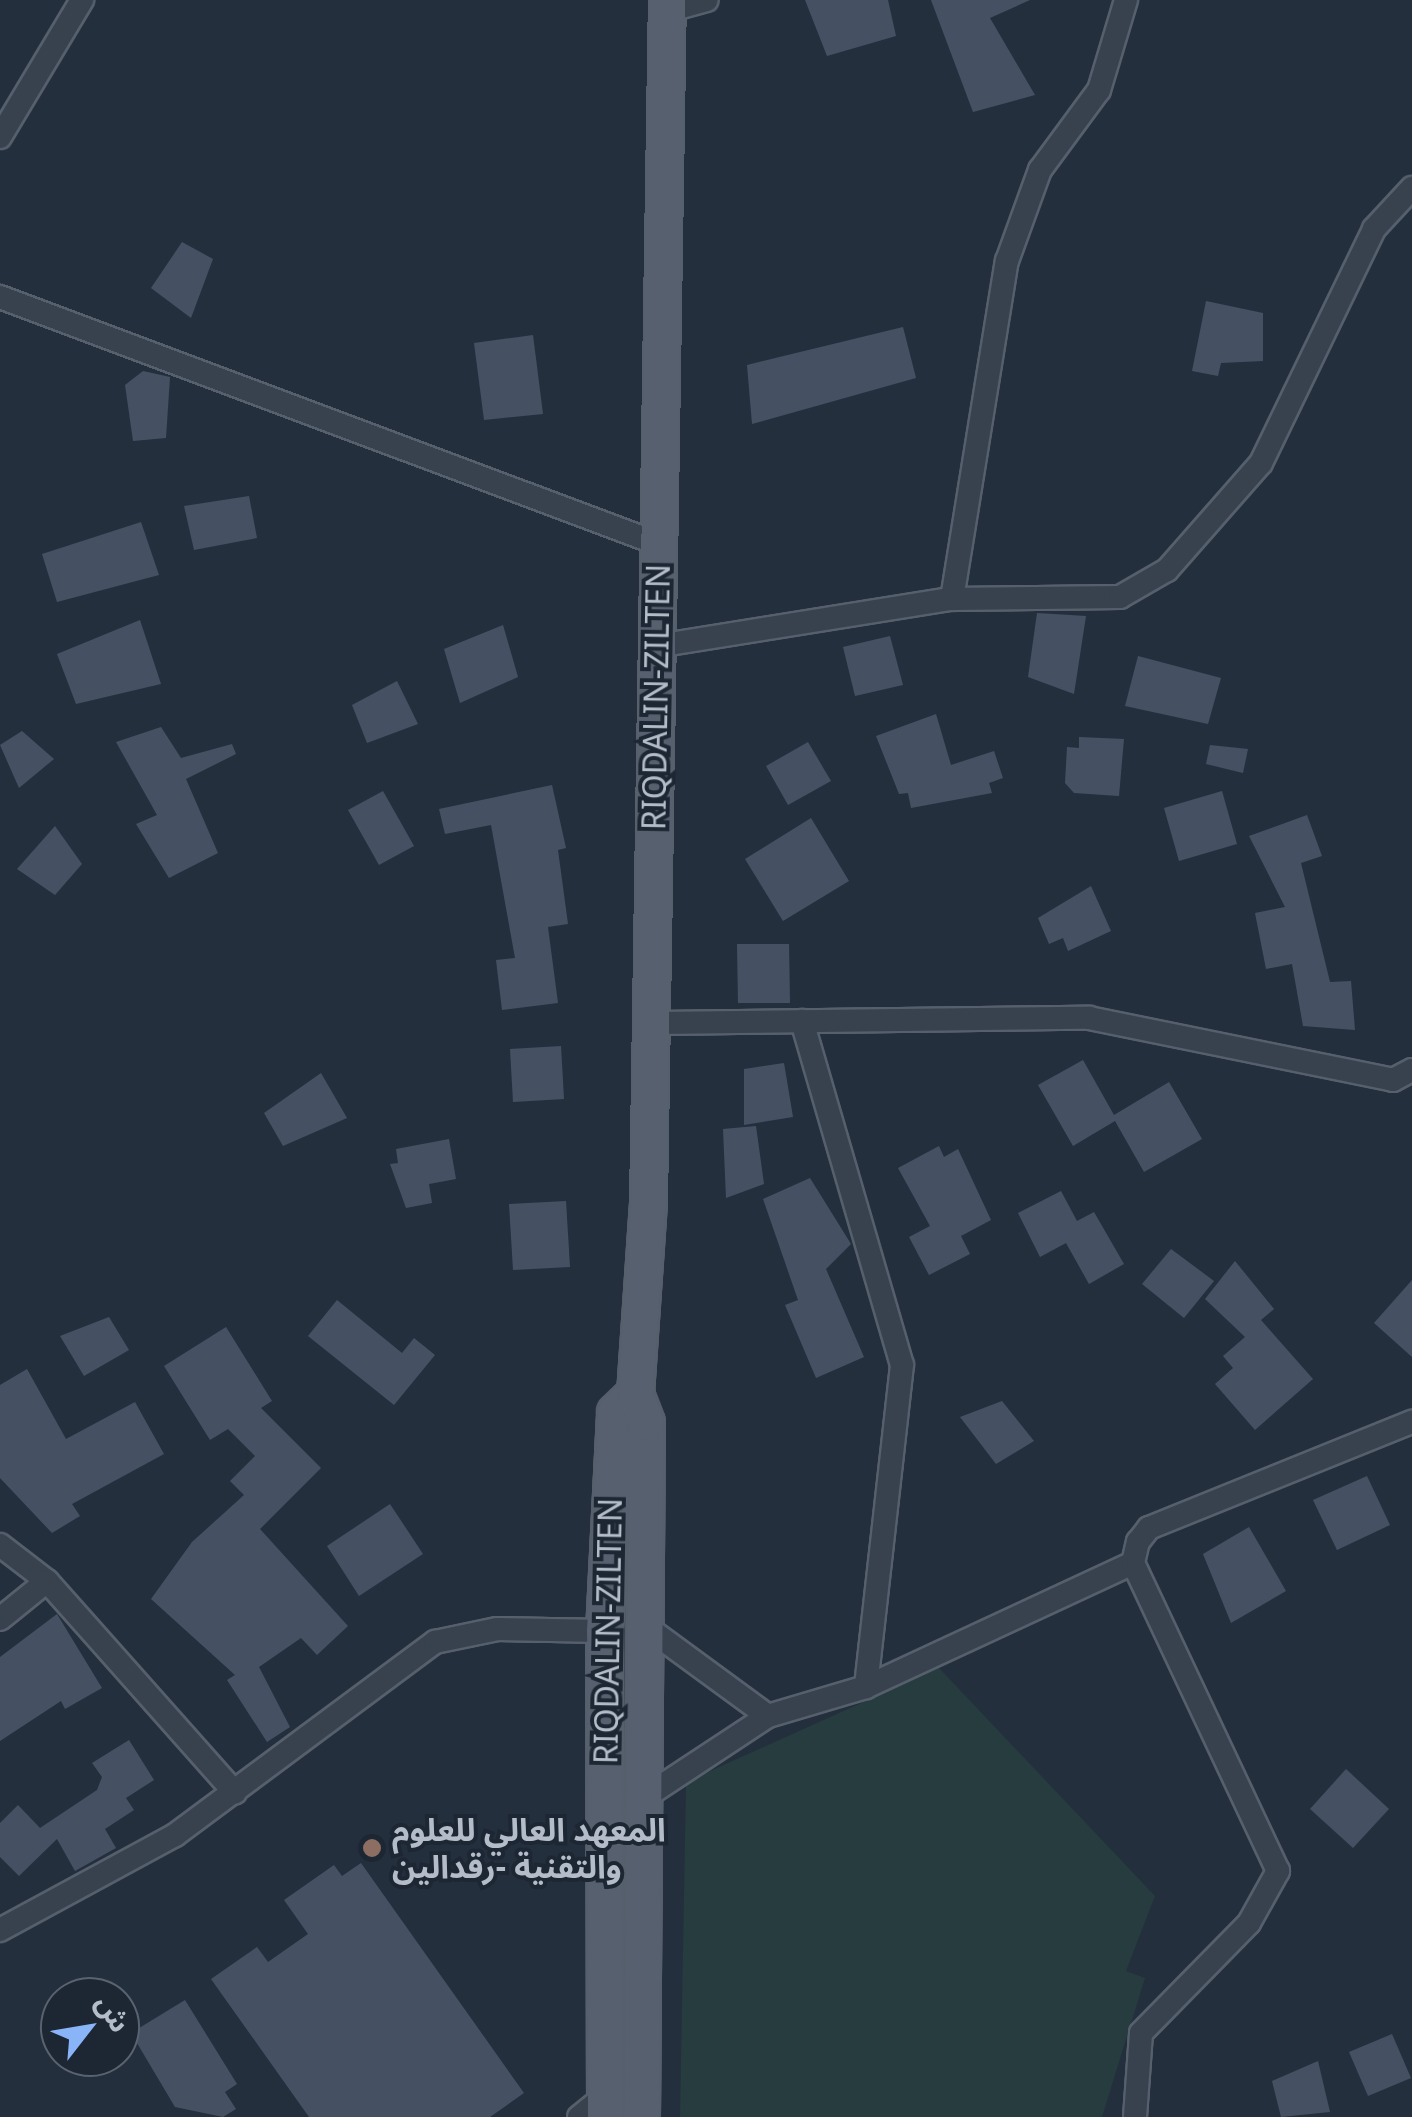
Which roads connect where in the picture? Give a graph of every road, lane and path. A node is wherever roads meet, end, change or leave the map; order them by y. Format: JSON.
{"nodes":[{"id":1,"x":82,"y":0,"type":"edge"},
{"id":2,"x":707,"y":0,"type":"edge"},
{"id":3,"x":1126,"y":0,"type":"edge"},
{"id":4,"x":667,"y":5,"type":"edge"},
{"id":5,"x":0,"y":137,"type":"edge"},
{"id":6,"x":1412,"y":188,"type":"edge"},
{"id":7,"x":0,"y":297,"type":"edge"},
{"id":8,"x":659,"y":544,"type":"junction"},
{"id":9,"x":952,"y":599,"type":"junction"},
{"id":10,"x":657,"y":646,"type":"junction"},
{"id":11,"x":802,"y":1022,"type":"junction"},
{"id":12,"x":649,"y":1023,"type":"junction"},
{"id":13,"x":1412,"y":1070,"type":"edge"},
{"id":14,"x":636,"y":1393,"type":"junction"},
{"id":15,"x":1412,"y":1422,"type":"edge"},
{"id":16,"x":0,"y":1545,"type":"edge"},
{"id":17,"x":1134,"y":1563,"type":"junction"},
{"id":18,"x":48,"y":1581,"type":"junction"},
{"id":19,"x":0,"y":1619,"type":"edge"},
{"id":20,"x":645,"y":1626,"type":"junction"},
{"id":21,"x":604,"y":1631,"type":"junction"},
{"id":22,"x":866,"y":1687,"type":"junction"},
{"id":23,"x":768,"y":1716,"type":"junction"},
{"id":24,"x":235,"y":1793,"type":"junction"},
{"id":25,"x":642,"y":1799,"type":"junction"},
{"id":26,"x":0,"y":1930,"type":"edge"},
{"id":27,"x":596,"y":2110,"type":"edge"},
{"id":28,"x":640,"y":2117,"type":"edge"},
{"id":29,"x":1136,"y":2117,"type":"edge"}],
"edges":[{"from":1,"to":5,"type":"street"},
{"from":2,"to":4,"type":"street"},
{"from":3,"to":9,"type":"street"},
{"from":4,"to":8,"type":"main road","name":"RIQDALIN-ZILTEN"},
{"from":6,"to":9,"type":"street"},
{"from":7,"to":8,"type":"street"},
{"from":8,"to":10,"type":"main road","name":"RIQDALIN-ZILTEN"},
{"from":9,"to":10,"type":"street"},
{"from":10,"to":12,"type":"main road","name":"RIQDALIN-ZILTEN"},
{"from":11,"to":12,"type":"street"},
{"from":11,"to":13,"type":"street"},
{"from":11,"to":22,"type":"street"},
{"from":12,"to":14,"type":"main road","name":"RIQDALIN-ZILTEN"},
{"from":14,"to":20,"type":"main road","name":"RIQDALIN-ZILTEN"},
{"from":14,"to":21,"type":"main road","name":"RIQDALIN-ZILTEN"},
{"from":15,"to":17,"type":"street"},
{"from":16,"to":18,"type":"street"},
{"from":17,"to":22,"type":"street"},
{"from":17,"to":29,"type":"street"},
{"from":18,"to":19,"type":"street"},
{"from":18,"to":24,"type":"street"},
{"from":20,"to":23,"type":"street"},
{"from":20,"to":25,"type":"main road","name":"RIQDALIN-ZILTEN"},
{"from":21,"to":24,"type":"street"},
{"from":21,"to":27,"type":"main road","name":"RIQDALIN-ZILTEN"},
{"from":22,"to":23,"type":"street"},
{"from":23,"to":25,"type":"street"},
{"from":24,"to":26,"type":"street"},
{"from":25,"to":28,"type":"main road","name":"RIQDALIN-ZILTEN"}]}
